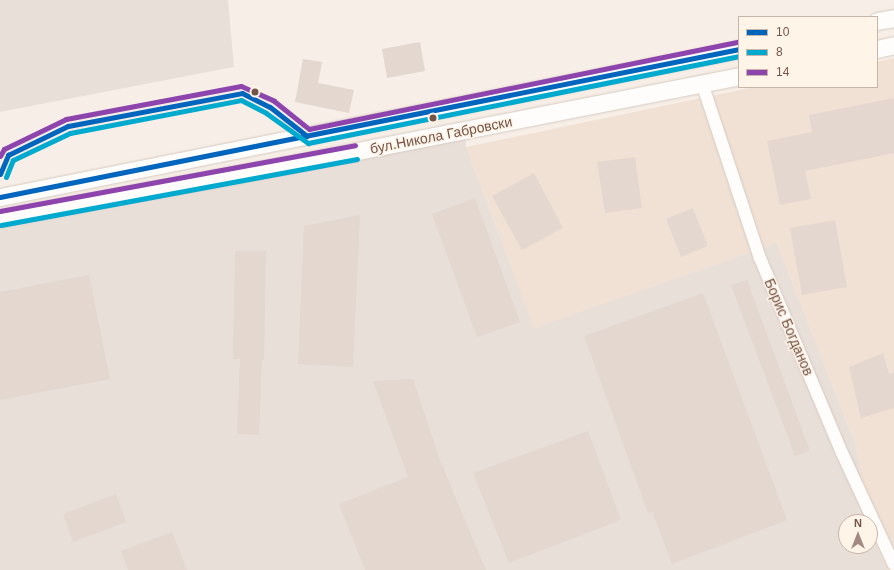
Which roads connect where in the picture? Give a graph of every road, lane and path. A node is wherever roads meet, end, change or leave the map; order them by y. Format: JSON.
{"nodes":[{"id":1,"x":894,"y":18,"type":"edge"},
{"id":2,"x":878,"y":21,"type":"edge"},
{"id":3,"x":894,"y":45,"type":"edge"},
{"id":4,"x":878,"y":48,"type":"edge"},
{"id":5,"x":738,"y":49,"type":"edge"},
{"id":6,"x":738,"y":76,"type":"edge"},
{"id":7,"x":702,"y":83,"type":"junction"},
{"id":8,"x":0,"y":197,"type":"edge"},
{"id":9,"x":0,"y":218,"type":"edge"},
{"id":10,"x":894,"y":565,"type":"edge"}],
"edges":[{"from":1,"to":2,"type":"street"},
{"from":3,"to":4,"type":"street"},
{"from":5,"to":8,"type":"street","name":"бул.Никола Габровски"},
{"from":6,"to":7,"type":"street","name":"бул.Никола Габровски"},
{"from":7,"to":9,"type":"street","name":"бул.Никола Габровски"},
{"from":7,"to":10,"type":"street","name":"Борис Богданов"}]}
